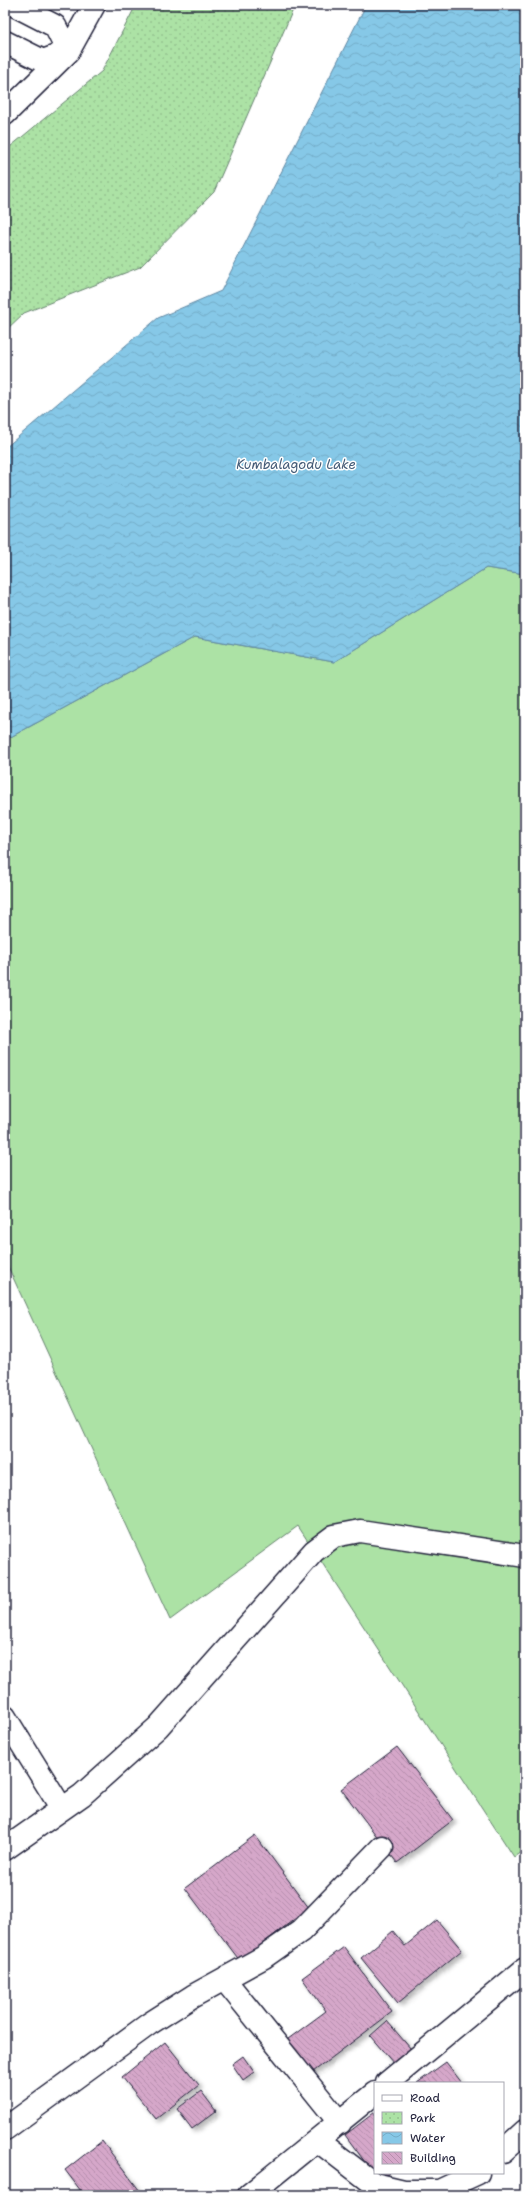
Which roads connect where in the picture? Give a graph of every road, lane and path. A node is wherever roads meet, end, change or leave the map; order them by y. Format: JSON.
{"nodes":[{"id":1,"x":14,"y":5,"type":"edge"},
{"id":2,"x":94,"y":5,"type":"edge"},
{"id":3,"x":5,"y":42,"type":"edge"},
{"id":4,"x":68,"y":52,"type":"junction"},
{"id":5,"x":5,"y":114,"type":"edge"},
{"id":6,"x":525,"y":1556,"type":"edge"},
{"id":7,"x":5,"y":1717,"type":"edge"},
{"id":8,"x":62,"y":1809,"type":"junction"},
{"id":9,"x":382,"y":1847,"type":"dead end"},
{"id":10,"x":5,"y":1849,"type":"edge"},
{"id":11,"x":525,"y":1969,"type":"edge"},
{"id":12,"x":224,"y":1979,"type":"junction"},
{"id":13,"x":389,"y":2082,"type":"edge"},
{"id":14,"x":374,"y":2094,"type":"edge"},
{"id":15,"x":340,"y":2122,"type":"junction"},
{"id":16,"x":5,"y":2129,"type":"edge"},
{"id":17,"x":525,"y":2131,"type":"edge"},
{"id":18,"x":318,"y":2140,"type":"junction"},
{"id":19,"x":504,"y":2150,"type":"edge"},
{"id":20,"x":476,"y":2174,"type":"edge"},
{"id":21,"x":249,"y":2195,"type":"edge"}],
"edges":[{"from":1,"to":4,"type":"street"},
{"from":2,"to":4,"type":"street"},
{"from":3,"to":4,"type":"street"},
{"from":4,"to":5,"type":"street"},
{"from":6,"to":8,"type":"street"},
{"from":7,"to":8,"type":"street"},
{"from":8,"to":10,"type":"street"},
{"from":9,"to":12,"type":"street"},
{"from":11,"to":13,"type":"street"},
{"from":12,"to":15,"type":"street"},
{"from":12,"to":16,"type":"street"},
{"from":14,"to":15,"type":"street"},
{"from":15,"to":18,"type":"street"},
{"from":17,"to":19,"type":"street"},
{"from":18,"to":20,"type":"street"},
{"from":18,"to":21,"type":"street"}]}
